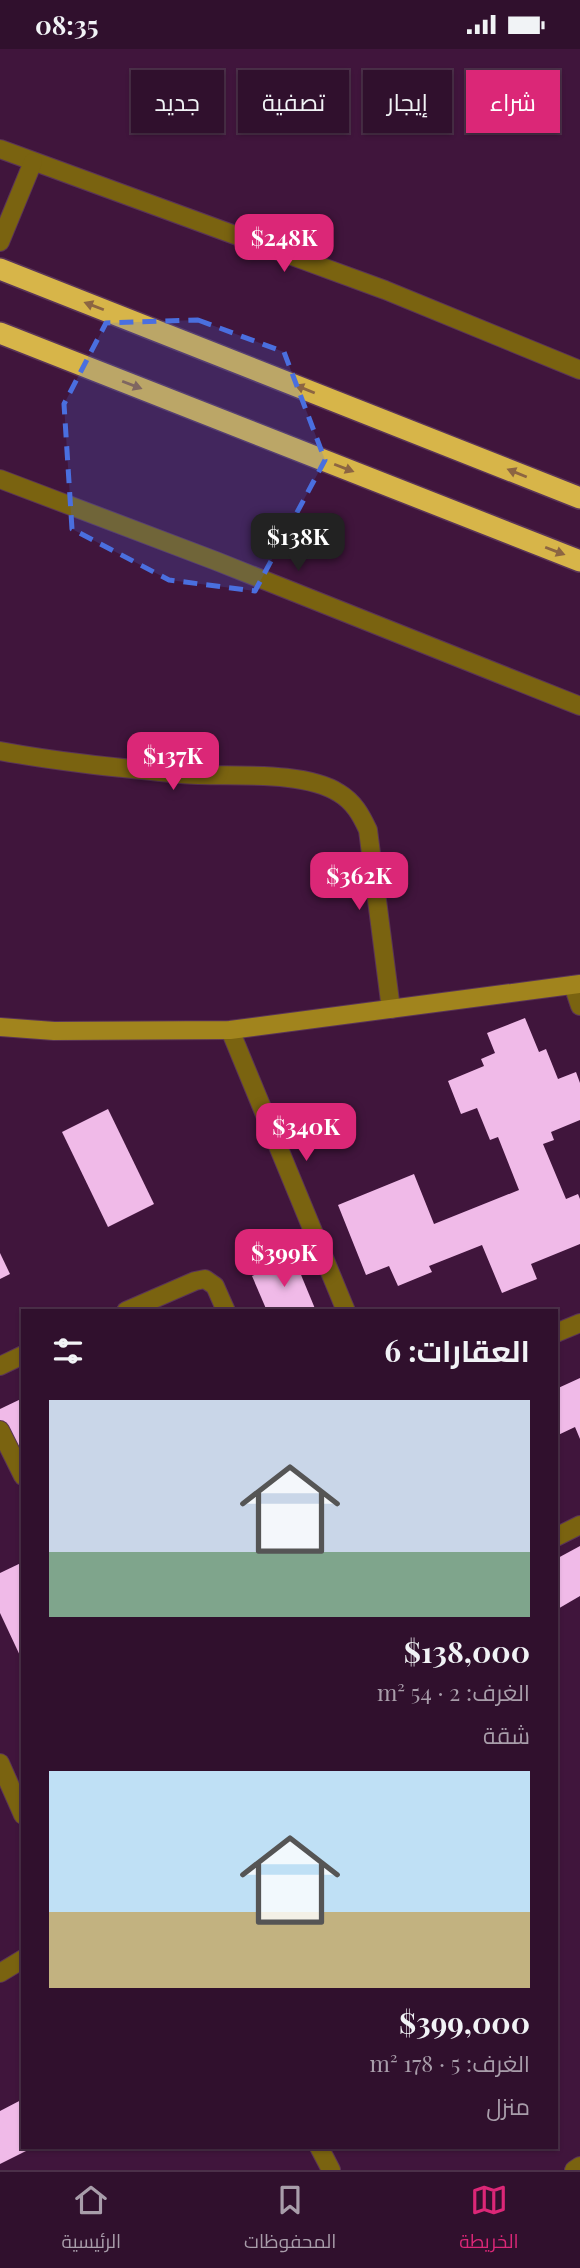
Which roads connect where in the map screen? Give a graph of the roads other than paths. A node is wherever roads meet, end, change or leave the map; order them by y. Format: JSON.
{"nodes":[{"id":1,"x":0,"y":149,"type":"edge"},
{"id":2,"x":33,"y":162,"type":"junction"},
{"id":3,"x":0,"y":242,"type":"edge"},
{"id":4,"x":0,"y":269,"type":"edge"},
{"id":5,"x":0,"y":333,"type":"edge"},
{"id":6,"x":580,"y":370,"type":"edge"},
{"id":7,"x":0,"y":479,"type":"edge"},
{"id":8,"x":580,"y":498,"type":"edge"},
{"id":9,"x":580,"y":561,"type":"edge"},
{"id":10,"x":580,"y":706,"type":"edge"},
{"id":11,"x":0,"y":751,"type":"edge"},
{"id":12,"x":577,"y":984,"type":"edge"},
{"id":13,"x":580,"y":1006,"type":"edge"},
{"id":14,"x":391,"y":1009,"type":"junction"},
{"id":15,"x":0,"y":1027,"type":"edge"},
{"id":16,"x":230,"y":1030,"type":"junction"},
{"id":17,"x":131,"y":1309,"type":"edge"},
{"id":18,"x":225,"y":1309,"type":"edge"},
{"id":19,"x":345,"y":1309,"type":"edge"},
{"id":20,"x":580,"y":1323,"type":"edge"},
{"id":21,"x":558,"y":1332,"type":"edge"},
{"id":22,"x":21,"y":1356,"type":"edge"},
{"id":23,"x":0,"y":1366,"type":"edge"},
{"id":24,"x":0,"y":1430,"type":"edge"},
{"id":25,"x":21,"y":1472,"type":"edge"},
{"id":26,"x":580,"y":1525,"type":"edge"},
{"id":27,"x":558,"y":1536,"type":"edge"},
{"id":28,"x":0,"y":1763,"type":"edge"},
{"id":29,"x":21,"y":1810,"type":"edge"},
{"id":30,"x":21,"y":1960,"type":"edge"},
{"id":31,"x":0,"y":1973,"type":"edge"},
{"id":32,"x":320,"y":2149,"type":"edge"},
{"id":33,"x":580,"y":2167,"type":"edge"},
{"id":34,"x":331,"y":2170,"type":"edge"},
{"id":35,"x":574,"y":2170,"type":"edge"}],
"edges":[{"from":1,"to":2,"type":"street"},
{"from":2,"to":3,"type":"street"},
{"from":2,"to":6,"type":"street"},
{"from":8,"to":4,"type":"highway","one_way":true},
{"from":5,"to":9,"type":"highway","one_way":true},
{"from":7,"to":10,"type":"street"},
{"from":11,"to":14,"type":"street"},
{"from":12,"to":13,"type":"street"},
{"from":12,"to":14,"type":"street"},
{"from":14,"to":16,"type":"street"},
{"from":15,"to":16,"type":"street"},
{"from":16,"to":19,"type":"street"},
{"from":17,"to":18,"type":"street"},
{"from":20,"to":21,"type":"street"},
{"from":22,"to":23,"type":"street"},
{"from":24,"to":25,"type":"street"},
{"from":26,"to":27,"type":"street"},
{"from":28,"to":29,"type":"street"},
{"from":30,"to":31,"type":"street"},
{"from":32,"to":34,"type":"street"},
{"from":33,"to":35,"type":"street"}]}
